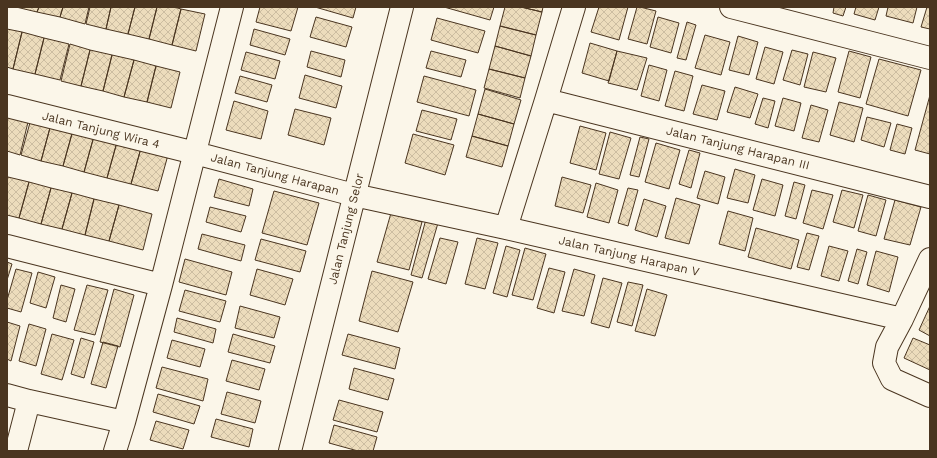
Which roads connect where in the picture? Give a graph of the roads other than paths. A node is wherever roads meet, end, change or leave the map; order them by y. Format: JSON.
{"nodes":[{"id":1,"x":231,"y":7,"type":"edge"},
{"id":2,"x":402,"y":7,"type":"edge"},
{"id":3,"x":574,"y":7,"type":"edge"},
{"id":4,"x":731,"y":7,"type":"edge"},
{"id":5,"x":930,"y":58,"type":"edge"},
{"id":6,"x":546,"y":100,"type":"junction"},
{"id":7,"x":7,"y":106,"type":"edge"},
{"id":8,"x":195,"y":153,"type":"junction"},
{"id":9,"x":354,"y":195,"type":"junction"},
{"id":10,"x":930,"y":197,"type":"edge"},
{"id":11,"x":506,"y":228,"type":"junction"},
{"id":12,"x":7,"y":246,"type":"edge"},
{"id":13,"x":930,"y":259,"type":"edge"},
{"id":14,"x":161,"y":285,"type":"junction"},
{"id":15,"x":902,"y":319,"type":"junction"},
{"id":16,"x":7,"y":395,"type":"edge"},
{"id":17,"x":930,"y":396,"type":"edge"},
{"id":18,"x":29,"y":401,"type":"junction"},
{"id":19,"x":124,"y":422,"type":"junction"},
{"id":20,"x":16,"y":451,"type":"edge"},
{"id":21,"x":115,"y":451,"type":"edge"},
{"id":22,"x":290,"y":451,"type":"edge"}],
"edges":[{"from":1,"to":8,"type":"street"},
{"from":2,"to":9,"type":"street","name":"Jalan Tanjung Selor"},
{"from":3,"to":6,"type":"street"},
{"from":4,"to":5,"type":"street"},
{"from":6,"to":10,"type":"street","name":"Jalan Tanjung Harapan III"},
{"from":6,"to":11,"type":"street"},
{"from":7,"to":8,"type":"street","name":"Jalan Tanjung Wira 4"},
{"from":8,"to":9,"type":"street","name":"Jalan Tanjung Harapan"},
{"from":8,"to":14,"type":"street"},
{"from":9,"to":11,"type":"street","name":"Jalan Tanjung Harapan V"},
{"from":9,"to":22,"type":"street","name":"Jalan Tanjung Selor"},
{"from":11,"to":15,"type":"street","name":"Jalan Tanjung Harapan V"},
{"from":12,"to":14,"type":"street"},
{"from":13,"to":15,"type":"street"},
{"from":14,"to":19,"type":"street"},
{"from":15,"to":17,"type":"street"},
{"from":16,"to":18,"type":"street"},
{"from":18,"to":19,"type":"street"},
{"from":18,"to":20,"type":"street"},
{"from":19,"to":21,"type":"street"}]}
